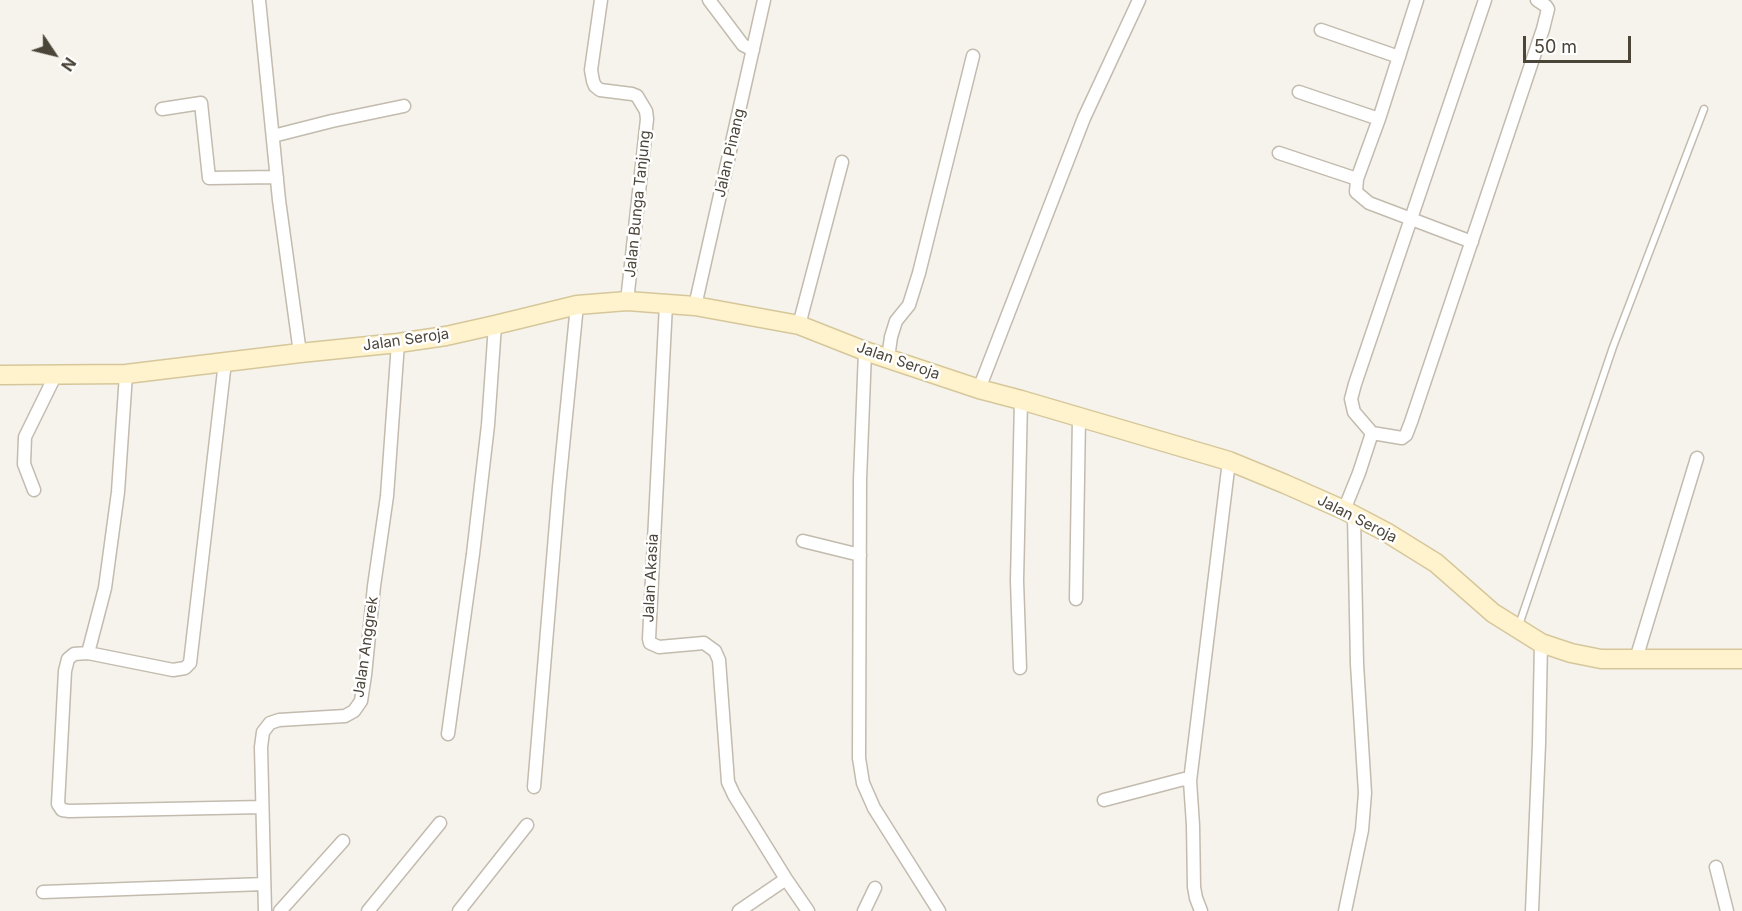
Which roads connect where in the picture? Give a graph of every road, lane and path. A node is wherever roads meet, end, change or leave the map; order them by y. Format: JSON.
{"nodes":[{"id":1,"x":259,"y":0,"type":"edge"},
{"id":2,"x":601,"y":0,"type":"edge"},
{"id":3,"x":709,"y":0,"type":"edge"},
{"id":4,"x":764,"y":0,"type":"edge"},
{"id":5,"x":1417,"y":0,"type":"edge"},
{"id":6,"x":1485,"y":0,"type":"edge"},
{"id":7,"x":1537,"y":0,"type":"edge"},
{"id":8,"x":1138,"y":2,"type":"edge"},
{"id":9,"x":1321,"y":30,"type":"dead end"},
{"id":10,"x":753,"y":50,"type":"junction"},
{"id":11,"x":973,"y":56,"type":"dead end"},
{"id":12,"x":1398,"y":57,"type":"junction"},
{"id":13,"x":1299,"y":93,"type":"dead end"},
{"id":14,"x":404,"y":106,"type":"dead end"},
{"id":15,"x":162,"y":109,"type":"dead end"},
{"id":16,"x":1704,"y":109,"type":"dead end"},
{"id":17,"x":1379,"y":119,"type":"junction"},
{"id":18,"x":273,"y":136,"type":"junction"},
{"id":19,"x":1280,"y":153,"type":"dead end"},
{"id":20,"x":842,"y":162,"type":"dead end"},
{"id":21,"x":277,"y":177,"type":"junction"},
{"id":22,"x":1357,"y":179,"type":"junction"},
{"id":23,"x":1410,"y":219,"type":"junction"},
{"id":24,"x":1472,"y":242,"type":"junction"},
{"id":25,"x":627,"y":301,"type":"junction"},
{"id":26,"x":666,"y":304,"type":"junction"},
{"id":27,"x":577,"y":305,"type":"junction"},
{"id":28,"x":695,"y":306,"type":"junction"},
{"id":29,"x":495,"y":325,"type":"junction"},
{"id":30,"x":799,"y":325,"type":"junction"},
{"id":31,"x":398,"y":343,"type":"junction"},
{"id":32,"x":865,"y":351,"type":"junction"},
{"id":33,"x":300,"y":352,"type":"junction"},
{"id":34,"x":888,"y":358,"type":"junction"},
{"id":35,"x":225,"y":362,"type":"junction"},
{"id":36,"x":56,"y":374,"type":"junction"},
{"id":37,"x":126,"y":374,"type":"junction"},
{"id":38,"x":0,"y":375,"type":"edge"},
{"id":39,"x":979,"y":389,"type":"junction"},
{"id":40,"x":1021,"y":400,"type":"junction"},
{"id":41,"x":1079,"y":417,"type":"junction"},
{"id":42,"x":1372,"y":433,"type":"junction"},
{"id":43,"x":1697,"y":458,"type":"dead end"},
{"id":44,"x":1229,"y":461,"type":"junction"},
{"id":45,"x":34,"y":490,"type":"dead end"},
{"id":46,"x":1349,"y":513,"type":"junction"},
{"id":47,"x":803,"y":542,"type":"dead end"},
{"id":48,"x":860,"y":555,"type":"junction"},
{"id":49,"x":1076,"y":599,"type":"dead end"},
{"id":50,"x":1518,"y":629,"type":"junction"},
{"id":51,"x":1541,"y":643,"type":"junction"},
{"id":52,"x":88,"y":653,"type":"junction"},
{"id":53,"x":1636,"y":659,"type":"junction"},
{"id":54,"x":1742,"y":660,"type":"edge"},
{"id":55,"x":1020,"y":668,"type":"dead end"},
{"id":56,"x":448,"y":734,"type":"dead end"},
{"id":57,"x":1190,"y":781,"type":"junction"},
{"id":58,"x":534,"y":787,"type":"dead end"},
{"id":59,"x":1104,"y":800,"type":"dead end"},
{"id":60,"x":262,"y":807,"type":"junction"},
{"id":61,"x":440,"y":823,"type":"dead end"},
{"id":62,"x":527,"y":825,"type":"dead end"},
{"id":63,"x":343,"y":841,"type":"dead end"},
{"id":64,"x":1716,"y":867,"type":"dead end"},
{"id":65,"x":786,"y":879,"type":"junction"},
{"id":66,"x":264,"y":884,"type":"junction"},
{"id":67,"x":875,"y":888,"type":"dead end"},
{"id":68,"x":43,"y":892,"type":"dead end"},
{"id":69,"x":265,"y":911,"type":"edge"},
{"id":70,"x":280,"y":911,"type":"edge"},
{"id":71,"x":368,"y":911,"type":"edge"},
{"id":72,"x":459,"y":911,"type":"edge"},
{"id":73,"x":739,"y":911,"type":"edge"},
{"id":74,"x":808,"y":911,"type":"edge"},
{"id":75,"x":864,"y":911,"type":"edge"},
{"id":76,"x":939,"y":911,"type":"edge"},
{"id":77,"x":1201,"y":911,"type":"edge"},
{"id":78,"x":1345,"y":911,"type":"edge"},
{"id":79,"x":1532,"y":911,"type":"edge"},
{"id":80,"x":1726,"y":911,"type":"edge"}],
"edges":[{"from":1,"to":18,"type":"street"},
{"from":2,"to":25,"type":"street","name":"Jalan Bunga Tanjung"},
{"from":3,"to":10,"type":"street"},
{"from":4,"to":10,"type":"street","name":"Jalan Pinang"},
{"from":5,"to":12,"type":"street"},
{"from":6,"to":23,"type":"street"},
{"from":7,"to":24,"type":"street"},
{"from":8,"to":39,"type":"street"},
{"from":9,"to":12,"type":"street"},
{"from":10,"to":28,"type":"street","name":"Jalan Pinang"},
{"from":11,"to":34,"type":"street"},
{"from":12,"to":17,"type":"street"},
{"from":13,"to":17,"type":"street"},
{"from":14,"to":18,"type":"street"},
{"from":15,"to":21,"type":"street"},
{"from":16,"to":50,"type":"lane"},
{"from":17,"to":22,"type":"street"},
{"from":18,"to":21,"type":"street"},
{"from":19,"to":22,"type":"street"},
{"from":20,"to":30,"type":"street"},
{"from":21,"to":33,"type":"street"},
{"from":22,"to":23,"type":"street"},
{"from":23,"to":24,"type":"street"},
{"from":23,"to":42,"type":"street"},
{"from":24,"to":42,"type":"street"},
{"from":25,"to":26,"type":"street","name":"Jalan Seroja"},
{"from":25,"to":27,"type":"street","name":"Jalan Seroja"},
{"from":26,"to":28,"type":"street","name":"Jalan Seroja"},
{"from":26,"to":65,"type":"street","name":"Jalan Akasia"},
{"from":27,"to":29,"type":"street","name":"Jalan Seroja"},
{"from":27,"to":58,"type":"street"},
{"from":28,"to":30,"type":"street","name":"Jalan Seroja"},
{"from":29,"to":31,"type":"street","name":"Jalan Seroja"},
{"from":29,"to":56,"type":"street"},
{"from":30,"to":32,"type":"street","name":"Jalan Seroja"},
{"from":31,"to":33,"type":"street","name":"Jalan Seroja"},
{"from":31,"to":60,"type":"street","name":"Jalan Anggrek"},
{"from":32,"to":34,"type":"street","name":"Jalan Seroja"},
{"from":32,"to":48,"type":"street"},
{"from":33,"to":35,"type":"street","name":"Jalan Seroja"},
{"from":34,"to":39,"type":"street","name":"Jalan Seroja"},
{"from":35,"to":37,"type":"street","name":"Jalan Seroja"},
{"from":35,"to":52,"type":"street"},
{"from":36,"to":37,"type":"street","name":"Jalan Seroja"},
{"from":36,"to":38,"type":"street","name":"Jalan Seroja"},
{"from":36,"to":45,"type":"street"},
{"from":37,"to":52,"type":"street"},
{"from":39,"to":40,"type":"street","name":"Jalan Seroja"},
{"from":40,"to":41,"type":"street","name":"Jalan Seroja"},
{"from":40,"to":55,"type":"street"},
{"from":41,"to":44,"type":"street","name":"Jalan Seroja"},
{"from":41,"to":49,"type":"street"},
{"from":42,"to":46,"type":"street"},
{"from":43,"to":53,"type":"street"},
{"from":44,"to":46,"type":"street","name":"Jalan Seroja"},
{"from":44,"to":57,"type":"street"},
{"from":46,"to":50,"type":"street","name":"Jalan Seroja"},
{"from":46,"to":78,"type":"street"},
{"from":47,"to":48,"type":"street"},
{"from":48,"to":76,"type":"street"},
{"from":50,"to":51,"type":"street","name":"Jalan Seroja"},
{"from":51,"to":53,"type":"street","name":"Jalan Seroja"},
{"from":51,"to":79,"type":"street"},
{"from":52,"to":60,"type":"street"},
{"from":53,"to":54,"type":"street","name":"Jalan Seroja"},
{"from":57,"to":59,"type":"street"},
{"from":57,"to":77,"type":"street"},
{"from":60,"to":66,"type":"street","name":"Jalan Anggrek"},
{"from":61,"to":71,"type":"street"},
{"from":62,"to":72,"type":"street"},
{"from":63,"to":70,"type":"street"},
{"from":64,"to":80,"type":"street"},
{"from":65,"to":73,"type":"street"},
{"from":65,"to":74,"type":"street","name":"Jalan Akasia"},
{"from":66,"to":68,"type":"street"},
{"from":66,"to":69,"type":"street","name":"Jalan Anggrek"},
{"from":67,"to":75,"type":"street"}]}
